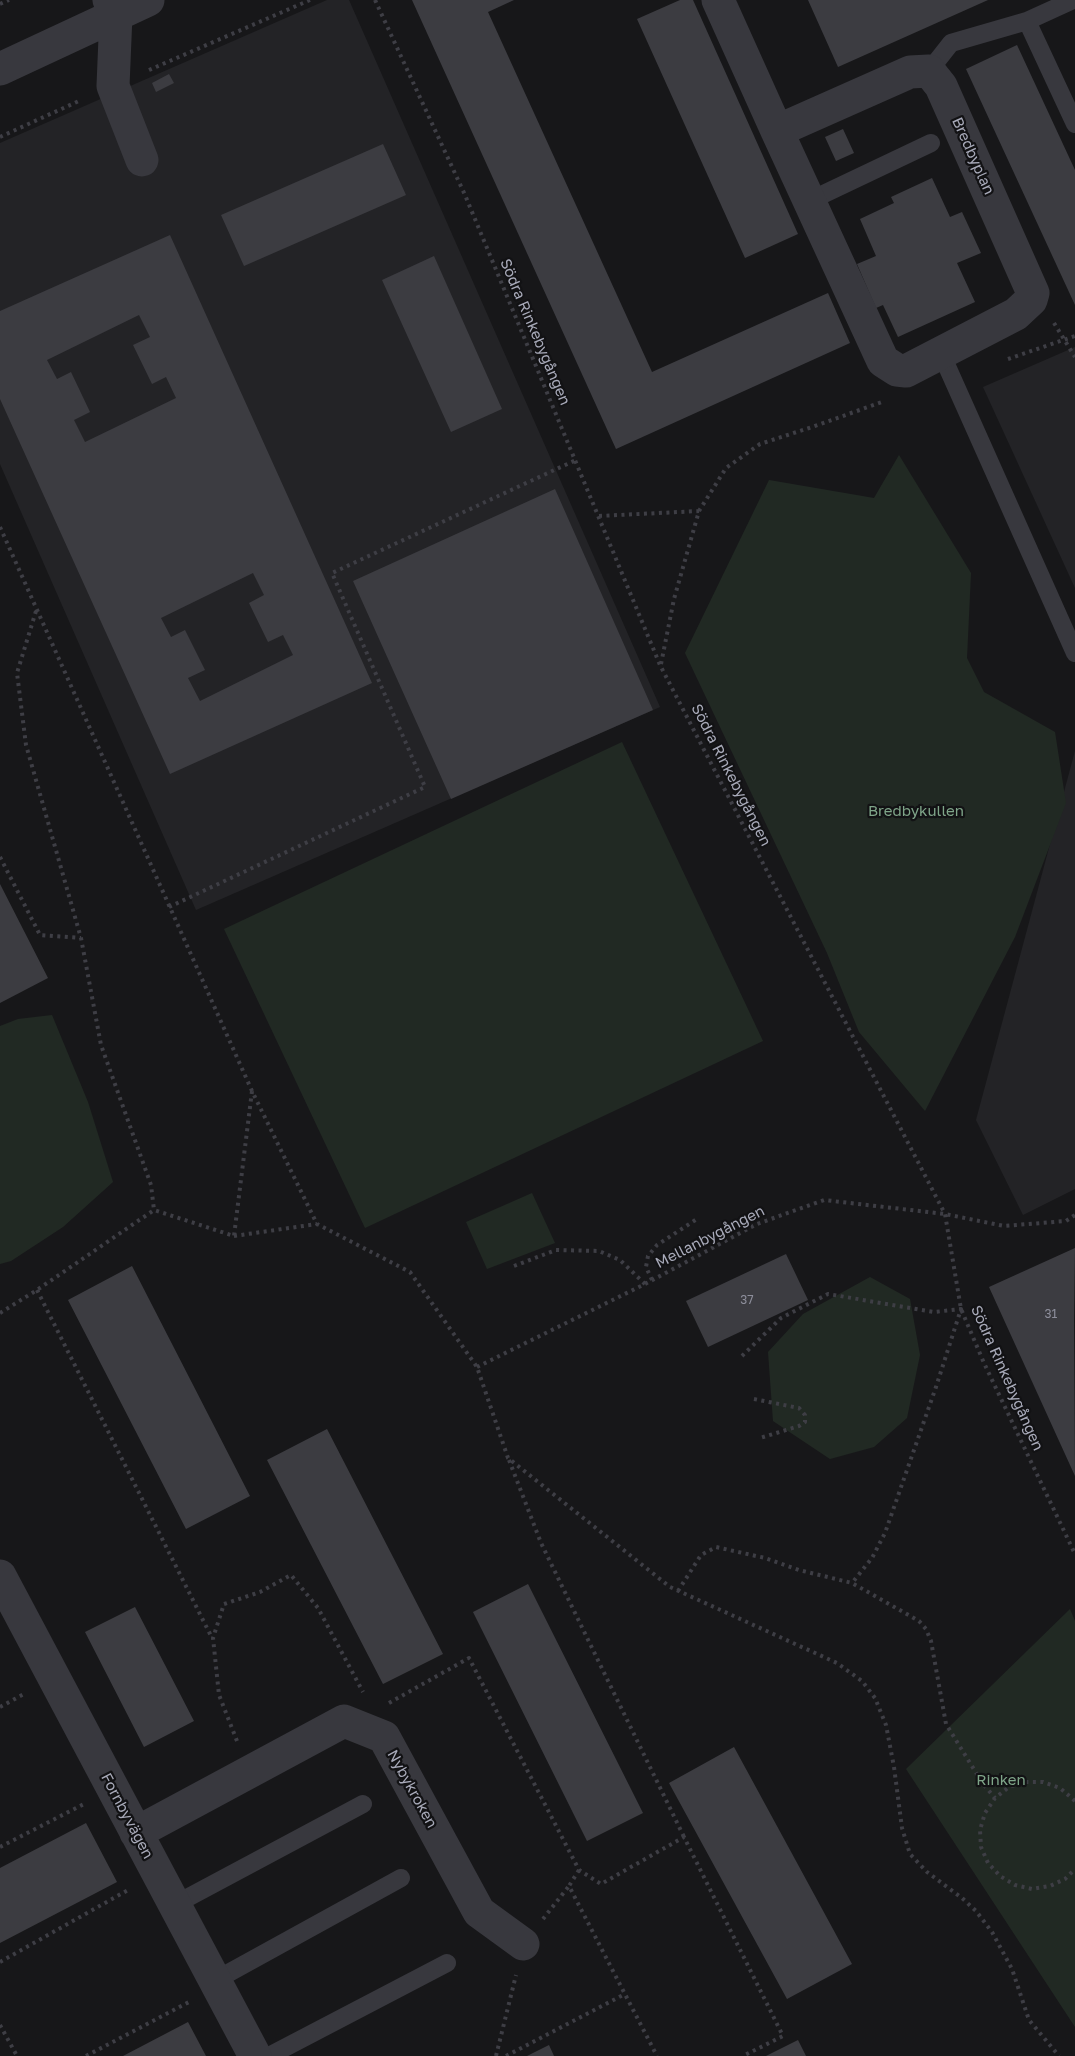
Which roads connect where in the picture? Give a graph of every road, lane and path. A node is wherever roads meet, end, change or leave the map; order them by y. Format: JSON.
{"nodes":[{"id":1,"x":9,"y":0,"type":"edge"},
{"id":2,"x":148,"y":0,"type":"edge"},
{"id":3,"x":310,"y":0,"type":"edge"},
{"id":4,"x":375,"y":0,"type":"edge"},
{"id":5,"x":718,"y":0,"type":"edge"},
{"id":6,"x":1072,"y":0,"type":"edge"},
{"id":7,"x":0,"y":3,"type":"edge"},
{"id":8,"x":112,"y":7,"type":"edge"},
{"id":9,"x":1027,"y":21,"type":"junction"},
{"id":10,"x":0,"y":69,"type":"edge"},
{"id":11,"x":929,"y":71,"type":"junction"},
{"id":12,"x":113,"y":86,"type":"junction"},
{"id":13,"x":1075,"y":124,"type":"edge"},
{"id":14,"x":777,"y":131,"type":"junction"},
{"id":15,"x":0,"y":137,"type":"edge"},
{"id":16,"x":931,"y":143,"type":"dead end"},
{"id":17,"x":142,"y":159,"type":"dead end"},
{"id":18,"x":809,"y":201,"type":"junction"},
{"id":19,"x":941,"y":353,"type":"junction"},
{"id":20,"x":894,"y":397,"type":"dead end"},
{"id":21,"x":576,"y":460,"type":"junction"},
{"id":22,"x":699,"y":511,"type":"junction"},
{"id":23,"x":598,"y":516,"type":"junction"},
{"id":24,"x":0,"y":527,"type":"edge"},
{"id":25,"x":36,"y":610,"type":"junction"},
{"id":26,"x":1075,"y":653,"type":"edge"},
{"id":27,"x":660,"y":665,"type":"junction"},
{"id":28,"x":0,"y":857,"type":"edge"},
{"id":29,"x":169,"y":907,"type":"junction"},
{"id":30,"x":81,"y":938,"type":"junction"},
{"id":31,"x":252,"y":1091,"type":"junction"},
{"id":32,"x":154,"y":1210,"type":"junction"},
{"id":33,"x":945,"y":1214,"type":"junction"},
{"id":34,"x":1075,"y":1215,"type":"edge"},
{"id":35,"x":697,"y":1219,"type":"dead end"},
{"id":36,"x":316,"y":1224,"type":"junction"},
{"id":37,"x":234,"y":1236,"type":"junction"},
{"id":38,"x":514,"y":1266,"type":"dead end"},
{"id":39,"x":652,"y":1280,"type":"junction"},
{"id":40,"x":645,"y":1284,"type":"junction"},
{"id":41,"x":37,"y":1290,"type":"junction"},
{"id":42,"x":961,"y":1309,"type":"junction"},
{"id":43,"x":0,"y":1313,"type":"edge"},
{"id":44,"x":742,"y":1356,"type":"dead end"},
{"id":45,"x":477,"y":1367,"type":"junction"},
{"id":46,"x":754,"y":1399,"type":"dead end"},
{"id":47,"x":760,"y":1438,"type":"dead end"},
{"id":48,"x":508,"y":1458,"type":"junction"},
{"id":49,"x":1075,"y":1554,"type":"edge"},
{"id":50,"x":0,"y":1576,"type":"edge"},
{"id":51,"x":852,"y":1583,"type":"junction"},
{"id":52,"x":678,"y":1591,"type":"junction"},
{"id":53,"x":213,"y":1638,"type":"junction"},
{"id":54,"x":368,"y":1701,"type":"dead end"},
{"id":55,"x":383,"y":1706,"type":"dead end"},
{"id":56,"x":249,"y":1773,"type":"junction"},
{"id":57,"x":995,"y":1798,"type":"junction"},
{"id":58,"x":1075,"y":1801,"type":"edge"},
{"id":59,"x":87,"y":1802,"type":"dead end"},
{"id":60,"x":363,"y":1804,"type":"dead end"},
{"id":61,"x":136,"y":1833,"type":"junction"},
{"id":62,"x":684,"y":1837,"type":"junction"},
{"id":63,"x":0,"y":1847,"type":"edge"},
{"id":64,"x":1075,"y":1869,"type":"edge"},
{"id":65,"x":579,"y":1870,"type":"junction"},
{"id":66,"x":401,"y":1878,"type":"dead end"},
{"id":67,"x":568,"y":1886,"type":"junction"},
{"id":68,"x":129,"y":1890,"type":"dead end"},
{"id":69,"x":174,"y":1905,"type":"junction"},
{"id":70,"x":524,"y":1944,"type":"junction"},
{"id":71,"x":0,"y":1962,"type":"edge"},
{"id":72,"x":447,"y":1963,"type":"dead end"},
{"id":73,"x":214,"y":1981,"type":"junction"},
{"id":74,"x":184,"y":1992,"type":"dead end"},
{"id":75,"x":625,"y":1994,"type":"junction"},
{"id":76,"x":0,"y":2025,"type":"edge"},
{"id":77,"x":17,"y":2056,"type":"edge"},
{"id":78,"x":86,"y":2056,"type":"edge"},
{"id":79,"x":255,"y":2056,"type":"edge"},
{"id":80,"x":270,"y":2056,"type":"edge"},
{"id":81,"x":496,"y":2056,"type":"edge"},
{"id":82,"x":506,"y":2056,"type":"edge"},
{"id":83,"x":657,"y":2056,"type":"edge"},
{"id":84,"x":743,"y":2056,"type":"edge"},
{"id":85,"x":1059,"y":2056,"type":"edge"}],
"edges":[{"from":1,"to":7,"type":"path"},
{"from":2,"to":8,"type":"street"},
{"from":3,"to":12,"type":"path"},
{"from":4,"to":21,"type":"path","name":"Södra Rinkebygången"},
{"from":5,"to":14,"type":"street","name":"Bredbyplan"},
{"from":6,"to":9,"type":"lane"},
{"from":8,"to":10,"type":"street"},
{"from":8,"to":12,"type":"street"},
{"from":9,"to":11,"type":"lane"},
{"from":9,"to":13,"type":"lane"},
{"from":11,"to":14,"type":"street"},
{"from":11,"to":19,"type":"street","name":"Bredbyplan"},
{"from":12,"to":15,"type":"path"},
{"from":12,"to":17,"type":"street"},
{"from":14,"to":18,"type":"street","name":"Bredbyplan"},
{"from":16,"to":18,"type":"lane"},
{"from":18,"to":19,"type":"street","name":"Bredbyplan"},
{"from":19,"to":26,"type":"lane"},
{"from":20,"to":22,"type":"path"},
{"from":21,"to":23,"type":"path","name":"Södra Rinkebygången"},
{"from":21,"to":29,"type":"path"},
{"from":22,"to":23,"type":"path"},
{"from":22,"to":27,"type":"path"},
{"from":23,"to":27,"type":"path","name":"Södra Rinkebygången"},
{"from":24,"to":25,"type":"path"},
{"from":25,"to":29,"type":"path"},
{"from":25,"to":30,"type":"path"},
{"from":27,"to":33,"type":"path","name":"Södra Rinkebygången"},
{"from":28,"to":30,"type":"path"},
{"from":29,"to":31,"type":"path"},
{"from":30,"to":32,"type":"path"},
{"from":31,"to":36,"type":"path"},
{"from":31,"to":37,"type":"path"},
{"from":32,"to":37,"type":"path"},
{"from":32,"to":41,"type":"path"},
{"from":33,"to":34,"type":"path","name":"Mellanbygången"},
{"from":33,"to":39,"type":"path","name":"Mellanbygången"},
{"from":33,"to":42,"type":"path","name":"Södra Rinkebygången"},
{"from":35,"to":39,"type":"path"},
{"from":36,"to":37,"type":"path"},
{"from":36,"to":45,"type":"path"},
{"from":38,"to":40,"type":"path"},
{"from":39,"to":40,"type":"path","name":"Mellanbygången"},
{"from":40,"to":45,"type":"path","name":"Mellanbygången"},
{"from":41,"to":43,"type":"path"},
{"from":41,"to":53,"type":"path"},
{"from":42,"to":44,"type":"path"},
{"from":42,"to":49,"type":"path","name":"Södra Rinkebygången"},
{"from":42,"to":51,"type":"path"},
{"from":45,"to":48,"type":"path"},
{"from":46,"to":47,"type":"path"},
{"from":48,"to":52,"type":"path"},
{"from":48,"to":62,"type":"path"},
{"from":50,"to":61,"type":"street","name":"Fornbyvägen"},
{"from":51,"to":52,"type":"path"},
{"from":51,"to":57,"type":"path"},
{"from":52,"to":85,"type":"path"},
{"from":53,"to":54,"type":"path"},
{"from":53,"to":56,"type":"path"},
{"from":55,"to":65,"type":"path"},
{"from":56,"to":61,"type":"street","name":"Nybykroken"},
{"from":56,"to":70,"type":"street","name":"Nybykroken"},
{"from":57,"to":58,"type":"path"},
{"from":57,"to":64,"type":"path"},
{"from":59,"to":63,"type":"path"},
{"from":60,"to":69,"type":"lane"},
{"from":61,"to":69,"type":"street","name":"Fornbyvägen"},
{"from":62,"to":65,"type":"path"},
{"from":62,"to":84,"type":"path"},
{"from":65,"to":67,"type":"path"},
{"from":66,"to":73,"type":"lane"},
{"from":67,"to":70,"type":"path"},
{"from":67,"to":75,"type":"path"},
{"from":68,"to":71,"type":"path"},
{"from":69,"to":73,"type":"street","name":"Fornbyvägen"},
{"from":70,"to":81,"type":"path"},
{"from":72,"to":80,"type":"lane"},
{"from":73,"to":79,"type":"street","name":"Fornbyvägen"},
{"from":74,"to":78,"type":"path"},
{"from":75,"to":82,"type":"path"},
{"from":75,"to":83,"type":"path"},
{"from":76,"to":77,"type":"path"}]}
